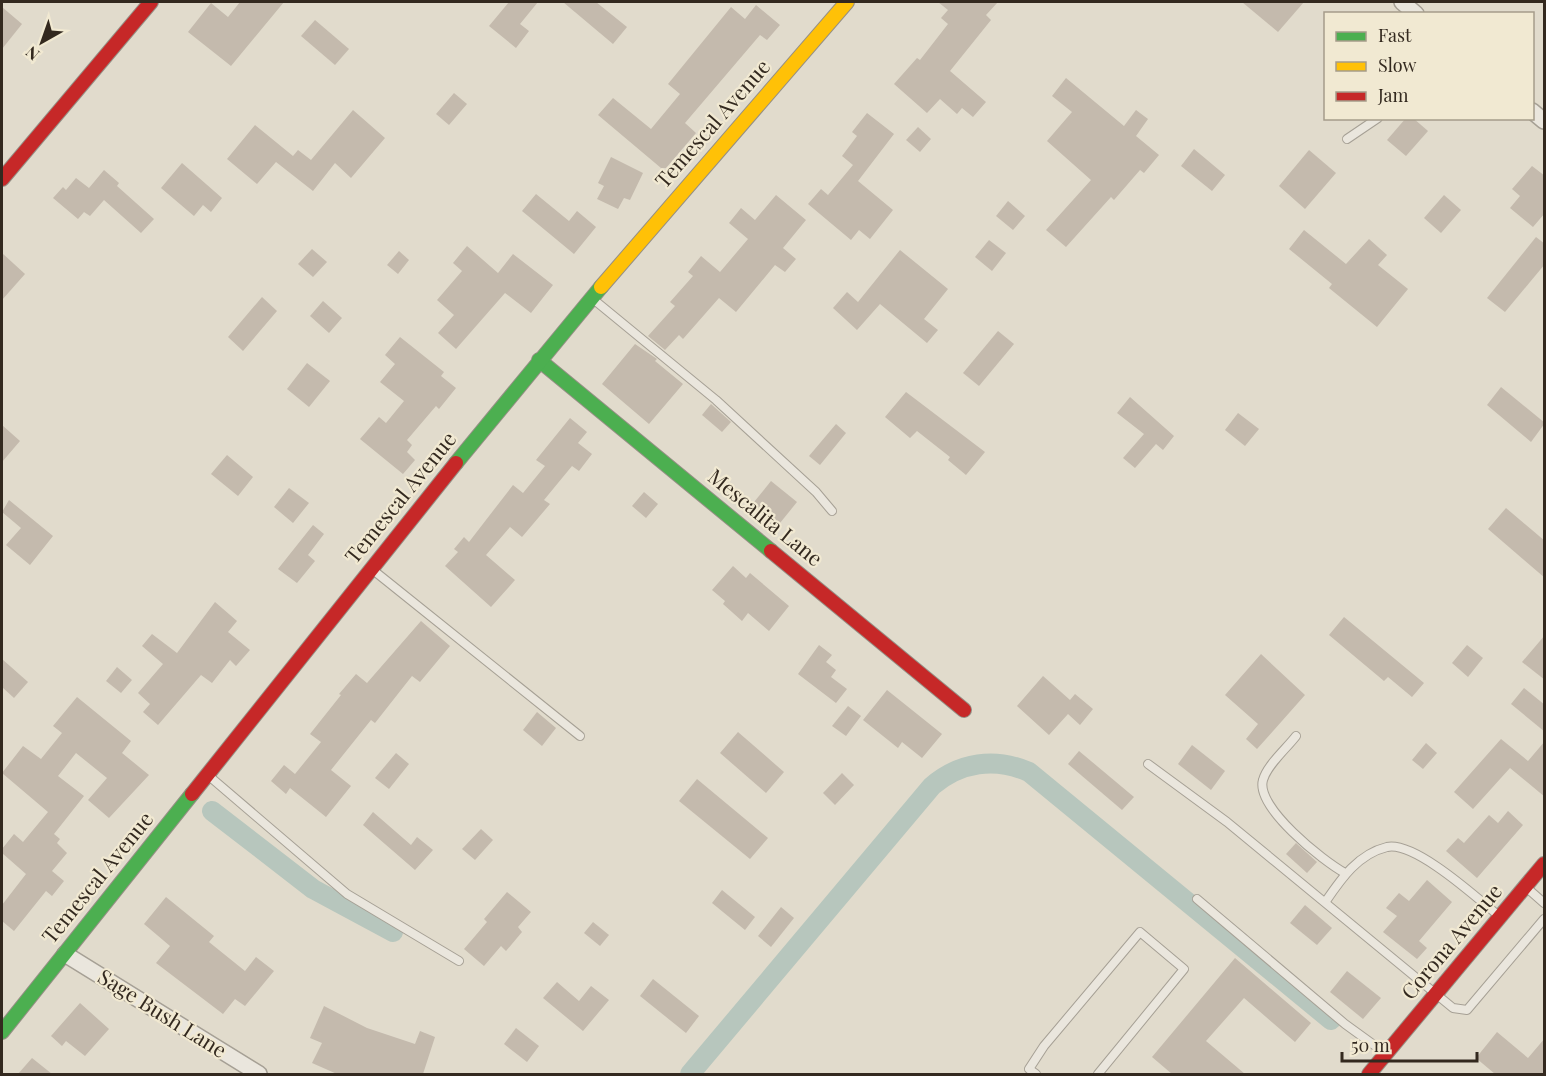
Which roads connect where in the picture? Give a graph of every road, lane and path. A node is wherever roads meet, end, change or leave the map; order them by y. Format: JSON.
{"nodes":[{"id":1,"x":151,"y":2,"type":"edge"},
{"id":2,"x":847,"y":2,"type":"edge"},
{"id":3,"x":1402,"y":2,"type":"edge"},
{"id":4,"x":1414,"y":12,"type":"edge"},
{"id":5,"x":1375,"y":120,"type":"edge"},
{"id":6,"x":1347,"y":139,"type":"dead end"},
{"id":7,"x":2,"y":179,"type":"edge"},
{"id":8,"x":592,"y":298,"type":"junction"},
{"id":9,"x":539,"y":360,"type":"junction"},
{"id":10,"x":832,"y":511,"type":"dead end"},
{"id":11,"x":372,"y":569,"type":"junction"},
{"id":12,"x":964,"y":710,"type":"dead end"},
{"id":13,"x":580,"y":736,"type":"dead end"},
{"id":14,"x":1296,"y":736,"type":"dead end"},
{"id":15,"x":1148,"y":764,"type":"dead end"},
{"id":16,"x":208,"y":775,"type":"junction"},
{"id":17,"x":1545,"y":864,"type":"edge"},
{"id":18,"x":1345,"y":873,"type":"junction"},
{"id":19,"x":1526,"y":887,"type":"junction"},
{"id":20,"x":1197,"y":899,"type":"dead end"},
{"id":21,"x":1326,"y":901,"type":"junction"},
{"id":22,"x":1545,"y":903,"type":"edge"},
{"id":23,"x":1501,"y":917,"type":"junction"},
{"id":24,"x":1545,"y":919,"type":"edge"},
{"id":25,"x":65,"y":954,"type":"junction"},
{"id":26,"x":459,"y":961,"type":"dead end"},
{"id":27,"x":1436,"y":995,"type":"junction"},
{"id":28,"x":2,"y":1032,"type":"edge"},
{"id":29,"x":1386,"y":1054,"type":"junction"},
{"id":30,"x":259,"y":1074,"type":"edge"},
{"id":31,"x":1036,"y":1074,"type":"edge"},
{"id":32,"x":1098,"y":1074,"type":"edge"},
{"id":33,"x":1369,"y":1074,"type":"edge"}],
"edges":[{"from":1,"to":7,"type":"street"},
{"from":2,"to":8,"type":"street","name":"Temescal Avenue"},
{"from":3,"to":4,"type":"street"},
{"from":5,"to":6,"type":"lane"},
{"from":8,"to":9,"type":"street","name":"Temescal Avenue"},
{"from":8,"to":10,"type":"lane"},
{"from":9,"to":11,"type":"street","name":"Temescal Avenue"},
{"from":9,"to":12,"type":"street","name":"Mescalita Lane"},
{"from":11,"to":13,"type":"lane"},
{"from":11,"to":16,"type":"street","name":"Temescal Avenue"},
{"from":14,"to":18,"type":"lane"},
{"from":15,"to":21,"type":"lane"},
{"from":16,"to":25,"type":"street","name":"Temescal Avenue"},
{"from":16,"to":26,"type":"lane"},
{"from":17,"to":19,"type":"street","name":"Corona Avenue"},
{"from":18,"to":21,"type":"lane"},
{"from":18,"to":23,"type":"lane"},
{"from":19,"to":22,"type":"lane"},
{"from":19,"to":23,"type":"street","name":"Corona Avenue"},
{"from":20,"to":29,"type":"lane"},
{"from":21,"to":27,"type":"lane"},
{"from":23,"to":27,"type":"street","name":"Corona Avenue"},
{"from":24,"to":27,"type":"lane"},
{"from":25,"to":28,"type":"street","name":"Temescal Avenue"},
{"from":25,"to":30,"type":"street","name":"Sage Bush Lane"},
{"from":27,"to":29,"type":"street","name":"Corona Avenue"},
{"from":29,"to":33,"type":"street","name":"Corona Avenue"},
{"from":31,"to":32,"type":"lane"}]}
